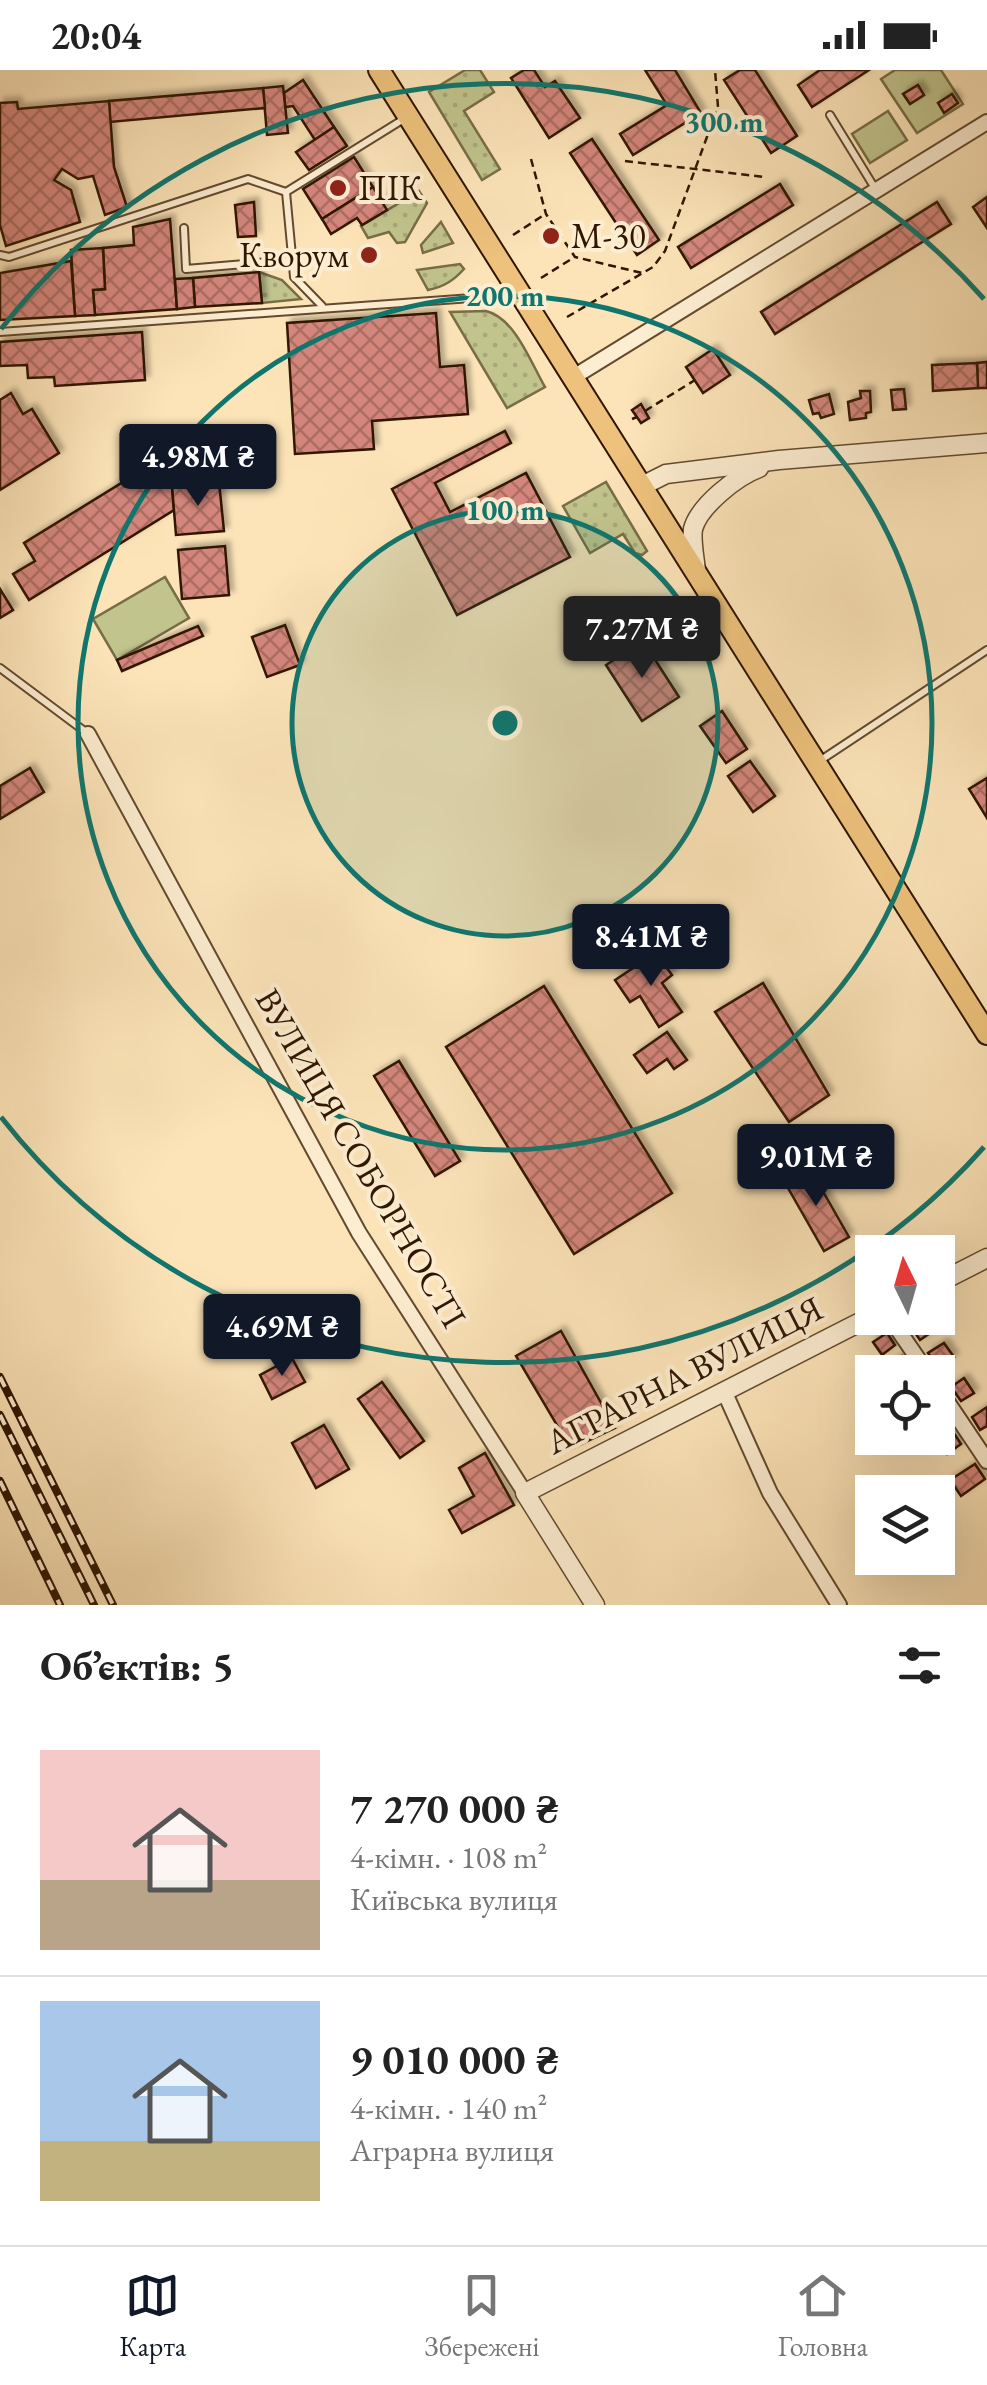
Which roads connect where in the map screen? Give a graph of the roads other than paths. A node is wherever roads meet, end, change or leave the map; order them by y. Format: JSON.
{"nodes":[{"id":1,"x":380,"y":70,"type":"edge"},
{"id":2,"x":830,"y":115,"type":"dead end"},
{"id":3,"x":408,"y":116,"type":"junction"},
{"id":4,"x":987,"y":122,"type":"edge"},
{"id":5,"x":876,"y":190,"type":"junction"},
{"id":6,"x":286,"y":192,"type":"junction"},
{"id":7,"x":184,"y":228,"type":"dead end"},
{"id":8,"x":0,"y":254,"type":"edge"},
{"id":9,"x":292,"y":260,"type":"junction"},
{"id":10,"x":520,"y":294,"type":"junction"},
{"id":11,"x":323,"y":307,"type":"junction"},
{"id":12,"x":0,"y":332,"type":"edge"},
{"id":13,"x":572,"y":378,"type":"junction"},
{"id":14,"x":987,"y":443,"type":"edge"},
{"id":15,"x":780,"y":460,"type":"junction"},
{"id":16,"x":642,"y":486,"type":"junction"},
{"id":17,"x":696,"y":572,"type":"junction"},
{"id":18,"x":987,"y":650,"type":"edge"},
{"id":19,"x":0,"y":668,"type":"edge"},
{"id":20,"x":88,"y":734,"type":"joint"},
{"id":21,"x":816,"y":763,"type":"junction"},
{"id":22,"x":987,"y":1034,"type":"edge"},
{"id":23,"x":987,"y":1258,"type":"edge"},
{"id":24,"x":955,"y":1274,"type":"edge"},
{"id":25,"x":855,"y":1325,"type":"edge"},
{"id":26,"x":724,"y":1391,"type":"junction"},
{"id":27,"x":955,"y":1413,"type":"edge"},
{"id":28,"x":987,"y":1461,"type":"edge"},
{"id":29,"x":525,"y":1493,"type":"junction"},
{"id":30,"x":595,"y":1605,"type":"edge"},
{"id":31,"x":839,"y":1605,"type":"edge"}],
"edges":[{"from":1,"to":3,"type":"main road"},
{"from":2,"to":5,"type":"lane"},
{"from":3,"to":6,"type":"lane"},
{"from":3,"to":10,"type":"main road"},
{"from":4,"to":5,"type":"street"},
{"from":5,"to":13,"type":"street"},
{"from":6,"to":8,"type":"lane"},
{"from":6,"to":9,"type":"lane"},
{"from":7,"to":9,"type":"lane"},
{"from":9,"to":11,"type":"lane"},
{"from":10,"to":11,"type":"lane"},
{"from":10,"to":13,"type":"main road"},
{"from":11,"to":12,"type":"lane"},
{"from":13,"to":16,"type":"main road"},
{"from":14,"to":15,"type":"street"},
{"from":15,"to":16,"type":"street"},
{"from":15,"to":17,"type":"street"},
{"from":16,"to":17,"type":"main road"},
{"from":17,"to":21,"type":"main road"},
{"from":18,"to":21,"type":"lane"},
{"from":19,"to":20,"type":"lane"},
{"from":20,"to":29,"type":"street","name":"ВУЛИЦЯ СОБОРНОСТІ"},
{"from":21,"to":22,"type":"main road"},
{"from":23,"to":24,"type":"street"},
{"from":25,"to":26,"type":"street","name":"АГРАРНА ВУЛИЦЯ"},
{"from":26,"to":29,"type":"street","name":"АГРАРНА ВУЛИЦЯ"},
{"from":26,"to":31,"type":"street"},
{"from":27,"to":28,"type":"street"},
{"from":29,"to":30,"type":"street","name":"ВУЛИЦЯ СОБОРНОСТІ"}]}
